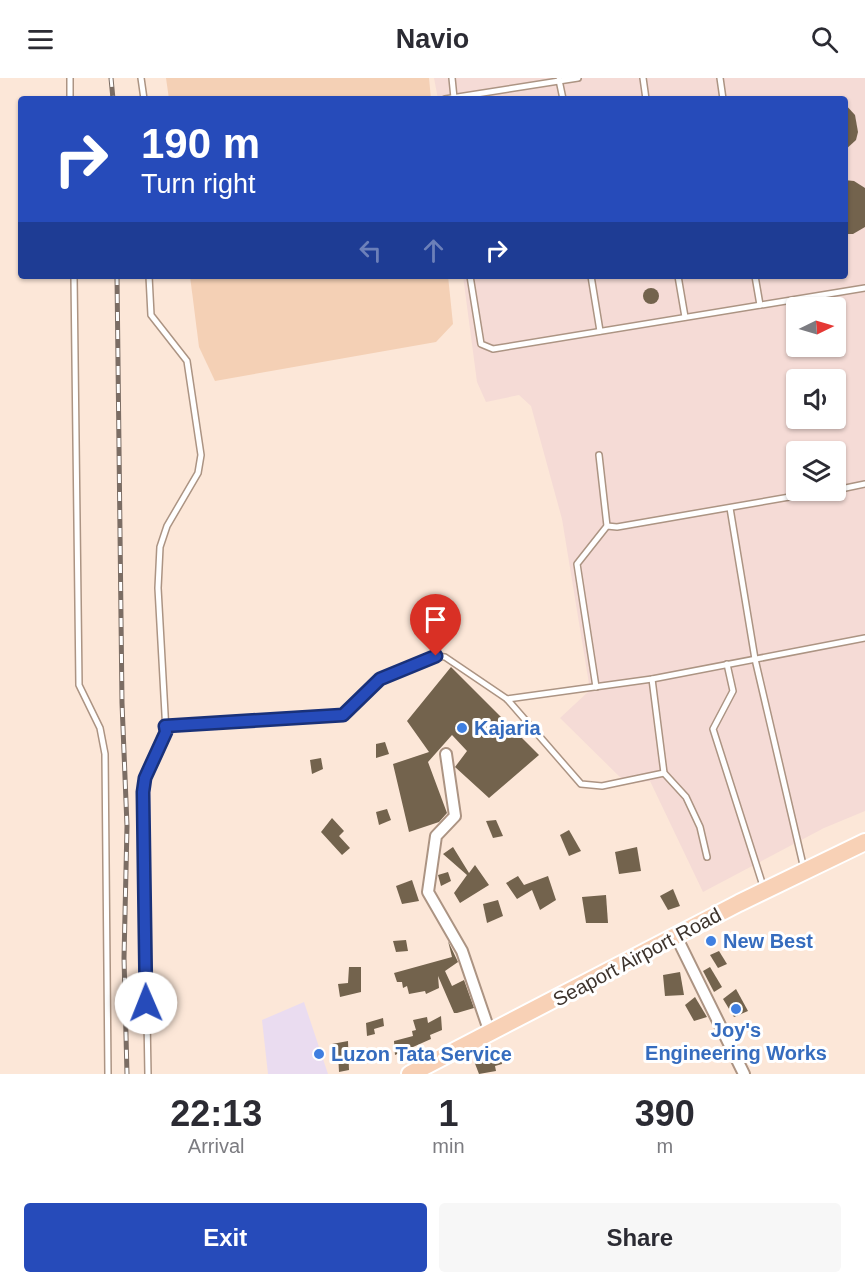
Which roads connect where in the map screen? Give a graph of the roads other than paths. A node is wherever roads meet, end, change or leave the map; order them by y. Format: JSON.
{"nodes":[{"id":1,"x":70,"y":78,"type":"edge"},
{"id":2,"x":141,"y":78,"type":"edge"},
{"id":3,"x":452,"y":78,"type":"edge"},
{"id":4,"x":578,"y":78,"type":"edge"},
{"id":5,"x":643,"y":78,"type":"edge"},
{"id":6,"x":720,"y":78,"type":"edge"},
{"id":7,"x":559,"y":80,"type":"edge"},
{"id":8,"x":70,"y":96,"type":"edge"},
{"id":9,"x":144,"y":96,"type":"edge"},
{"id":10,"x":454,"y":96,"type":"edge"},
{"id":11,"x":466,"y":96,"type":"edge"},
{"id":12,"x":562,"y":96,"type":"edge"},
{"id":13,"x":646,"y":96,"type":"edge"},
{"id":14,"x":723,"y":96,"type":"edge"},
{"id":15,"x":74,"y":279,"type":"edge"},
{"id":16,"x":149,"y":279,"type":"edge"},
{"id":17,"x":470,"y":279,"type":"edge"},
{"id":18,"x":591,"y":279,"type":"edge"},
{"id":19,"x":679,"y":279,"type":"edge"},
{"id":20,"x":756,"y":279,"type":"edge"},
{"id":21,"x":865,"y":288,"type":"edge"},
{"id":22,"x":760,"y":305,"type":"junction"},
{"id":23,"x":685,"y":317,"type":"junction"},
{"id":24,"x":600,"y":331,"type":"junction"},
{"id":25,"x":599,"y":455,"type":"dead end"},
{"id":26,"x":865,"y":484,"type":"edge"},
{"id":27,"x":846,"y":488,"type":"edge"},
{"id":28,"x":786,"y":498,"type":"edge"},
{"id":29,"x":730,"y":508,"type":"junction"},
{"id":30,"x":607,"y":526,"type":"junction"},
{"id":31,"x":865,"y":638,"type":"edge"},
{"id":32,"x":755,"y":659,"type":"junction"},
{"id":33,"x":727,"y":664,"type":"junction"},
{"id":34,"x":652,"y":679,"type":"junction"},
{"id":35,"x":597,"y":687,"type":"junction"},
{"id":36,"x":507,"y":699,"type":"junction"},
{"id":37,"x":165,"y":726,"type":"junction"},
{"id":38,"x":446,"y":754,"type":"dead end"},
{"id":39,"x":664,"y":772,"type":"junction"},
{"id":40,"x":865,"y":842,"type":"edge"},
{"id":41,"x":707,"y":857,"type":"dead end"},
{"id":42,"x":805,"y":871,"type":"junction"},
{"id":43,"x":765,"y":890,"type":"junction"},
{"id":44,"x":676,"y":936,"type":"junction"},
{"id":45,"x":490,"y":1033,"type":"junction"},
{"id":46,"x":108,"y":1074,"type":"edge"},
{"id":47,"x":148,"y":1074,"type":"edge"},
{"id":48,"x":410,"y":1074,"type":"edge"},
{"id":49,"x":744,"y":1074,"type":"edge"}],
"edges":[{"from":1,"to":8,"type":"lane"},
{"from":2,"to":9,"type":"lane"},
{"from":3,"to":10,"type":"lane"},
{"from":4,"to":7,"type":"lane"},
{"from":5,"to":13,"type":"lane"},
{"from":6,"to":14,"type":"lane"},
{"from":7,"to":11,"type":"lane"},
{"from":7,"to":12,"type":"lane"},
{"from":15,"to":46,"type":"lane"},
{"from":16,"to":37,"type":"lane"},
{"from":17,"to":24,"type":"lane"},
{"from":18,"to":24,"type":"lane"},
{"from":19,"to":23,"type":"lane"},
{"from":20,"to":22,"type":"lane"},
{"from":21,"to":22,"type":"lane"},
{"from":22,"to":23,"type":"lane"},
{"from":23,"to":24,"type":"lane"},
{"from":25,"to":30,"type":"lane"},
{"from":26,"to":27,"type":"lane"},
{"from":28,"to":29,"type":"lane"},
{"from":29,"to":30,"type":"lane"},
{"from":29,"to":32,"type":"lane"},
{"from":30,"to":35,"type":"lane"},
{"from":31,"to":32,"type":"lane"},
{"from":32,"to":33,"type":"lane"},
{"from":32,"to":42,"type":"lane"},
{"from":33,"to":34,"type":"lane"},
{"from":33,"to":43,"type":"lane"},
{"from":34,"to":35,"type":"lane"},
{"from":34,"to":39,"type":"lane"},
{"from":35,"to":36,"type":"lane"},
{"from":36,"to":37,"type":"lane"},
{"from":36,"to":39,"type":"lane"},
{"from":37,"to":47,"type":"lane"},
{"from":38,"to":45,"type":"street"},
{"from":39,"to":41,"type":"lane"},
{"from":40,"to":42,"type":"main road","name":"Seaport Airport Road"},
{"from":42,"to":43,"type":"main road","name":"Seaport Airport Road"},
{"from":43,"to":44,"type":"main road","name":"Seaport Airport Road"},
{"from":44,"to":45,"type":"main road","name":"Seaport Airport Road"},
{"from":44,"to":49,"type":"street"},
{"from":45,"to":48,"type":"main road","name":"Seaport Airport Road"}]}
